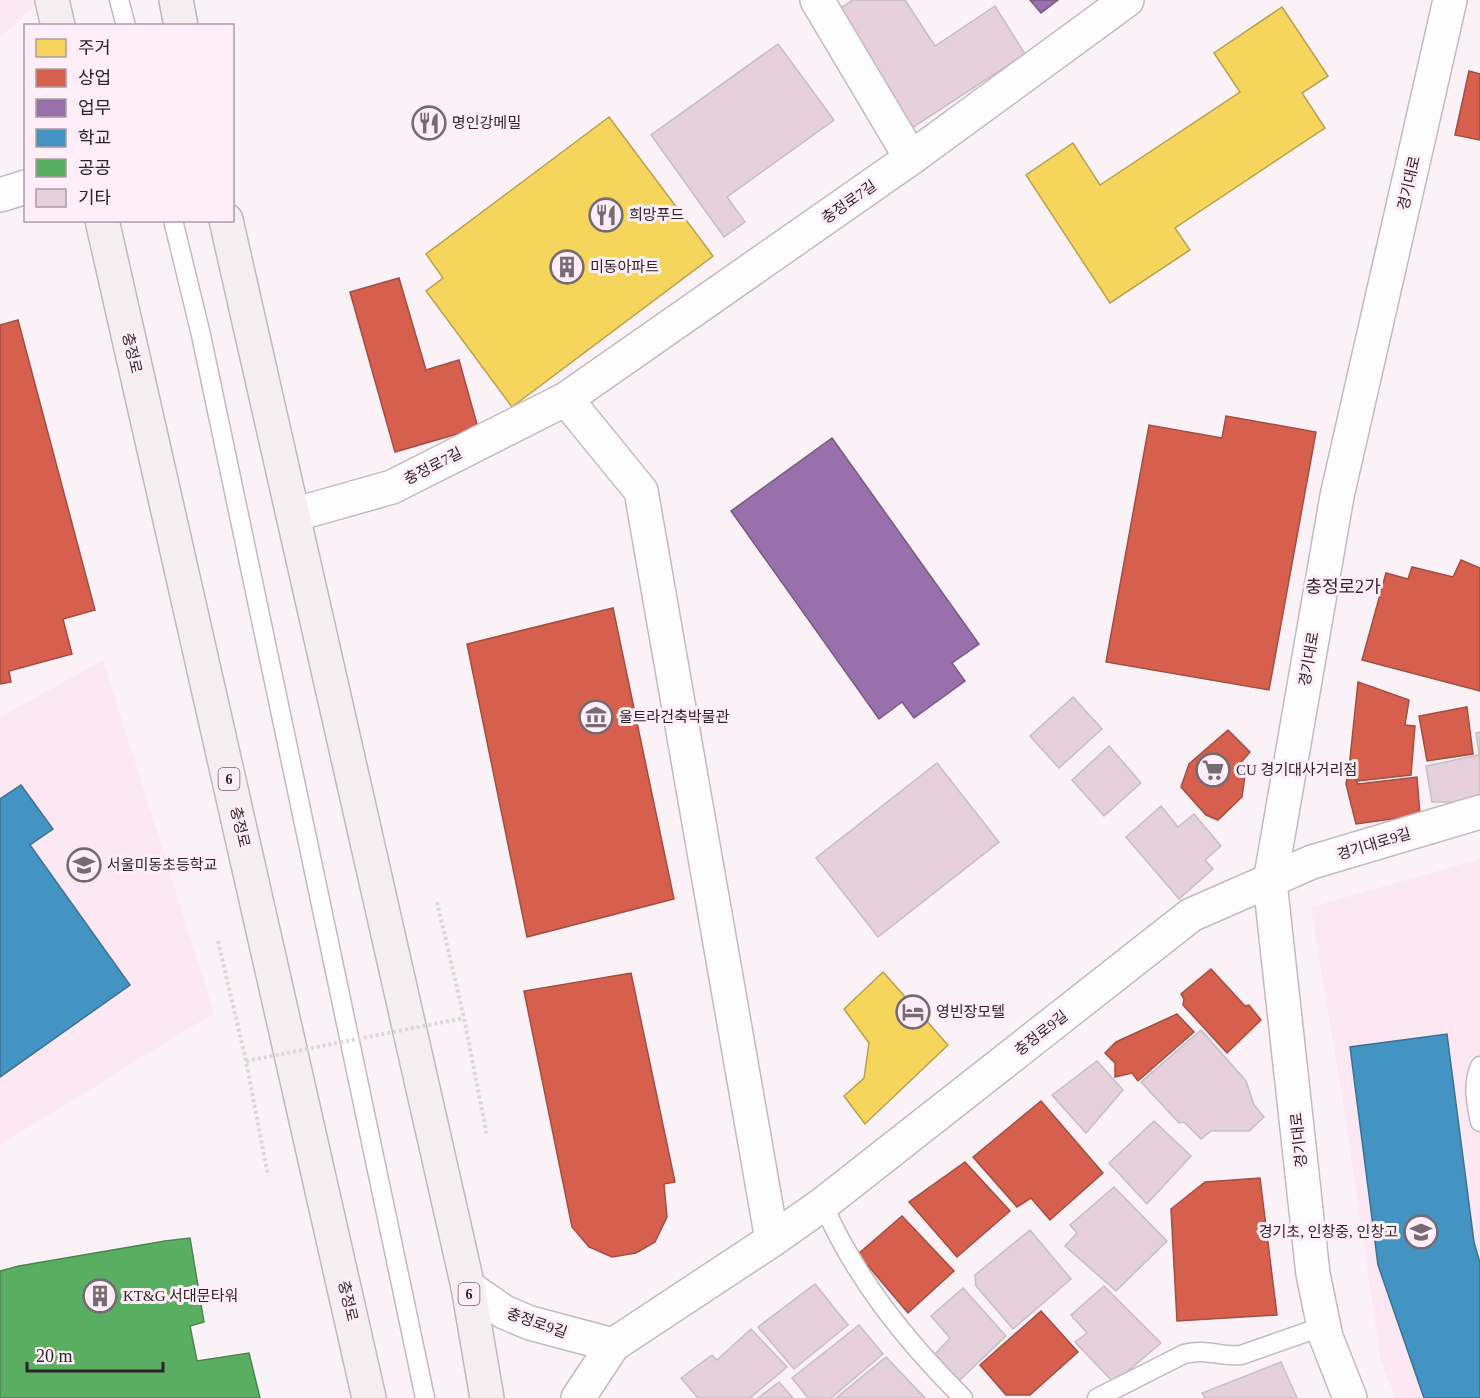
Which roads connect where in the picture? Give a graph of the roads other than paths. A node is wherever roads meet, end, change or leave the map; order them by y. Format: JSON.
{"nodes":[{"id":1,"x":119,"y":0,"type":"edge"},
{"id":2,"x":176,"y":0,"type":"edge"},
{"id":3,"x":817,"y":0,"type":"edge"},
{"id":4,"x":1127,"y":0,"type":"edge"},
{"id":5,"x":1450,"y":0,"type":"edge"},
{"id":6,"x":125,"y":24,"type":"edge"},
{"id":7,"x":182,"y":24,"type":"edge"},
{"id":8,"x":911,"y":158,"type":"junction"},
{"id":9,"x":24,"y":189,"type":"edge"},
{"id":10,"x":0,"y":195,"type":"edge"},
{"id":11,"x":102,"y":222,"type":"edge"},
{"id":12,"x":173,"y":222,"type":"edge"},
{"id":13,"x":226,"y":222,"type":"edge"},
{"id":14,"x":567,"y":399,"type":"junction"},
{"id":15,"x":293,"y":515,"type":"junction"},
{"id":16,"x":1480,"y":812,"type":"edge"},
{"id":17,"x":1270,"y":882,"type":"junction"},
{"id":18,"x":1480,"y":1066,"type":"edge"},
{"id":19,"x":1480,"y":1122,"type":"edge"},
{"id":20,"x":823,"y":1204,"type":"junction"},
{"id":21,"x":772,"y":1240,"type":"junction"},
{"id":22,"x":468,"y":1287,"type":"junction"},
{"id":23,"x":1324,"y":1326,"type":"junction"},
{"id":24,"x":613,"y":1345,"type":"junction"},
{"id":25,"x":369,"y":1398,"type":"edge"},
{"id":26,"x":425,"y":1398,"type":"edge"},
{"id":27,"x":487,"y":1398,"type":"edge"},
{"id":28,"x":578,"y":1398,"type":"edge"},
{"id":29,"x":963,"y":1398,"type":"edge"},
{"id":30,"x":1097,"y":1398,"type":"edge"},
{"id":31,"x":1350,"y":1398,"type":"edge"}],
"edges":[{"from":1,"to":6,"type":"lane"},
{"from":2,"to":7,"type":"main road"},
{"from":3,"to":8,"type":"street"},
{"from":4,"to":8,"type":"street","name":"충정로7길"},
{"from":5,"to":17,"type":"street","name":"경기대로"},
{"from":8,"to":14,"type":"street","name":"충정로7길"},
{"from":9,"to":10,"type":"street"},
{"from":11,"to":25,"type":"main road","name":"충정로","number":"6"},
{"from":12,"to":26,"type":"lane"},
{"from":13,"to":15,"type":"main road","number":"6"},
{"from":14,"to":15,"type":"street","name":"충정로7길"},
{"from":14,"to":21,"type":"street"},
{"from":15,"to":22,"type":"main road","number":"6"},
{"from":16,"to":17,"type":"street","name":"경기대로9길"},
{"from":17,"to":20,"type":"street","name":"충정로9길"},
{"from":17,"to":23,"type":"street","name":"경기대로"},
{"from":18,"to":19,"type":"lane"},
{"from":20,"to":21,"type":"street","name":"충정로9길"},
{"from":20,"to":29,"type":"lane"},
{"from":21,"to":24,"type":"street","name":"충정로9길"},
{"from":22,"to":24,"type":"street","name":"충정로9길"},
{"from":22,"to":27,"type":"main road","number":"6"},
{"from":23,"to":30,"type":"lane"},
{"from":23,"to":31,"type":"street","name":"경기대로"},
{"from":24,"to":28,"type":"street","name":"충정로9길"}]}
